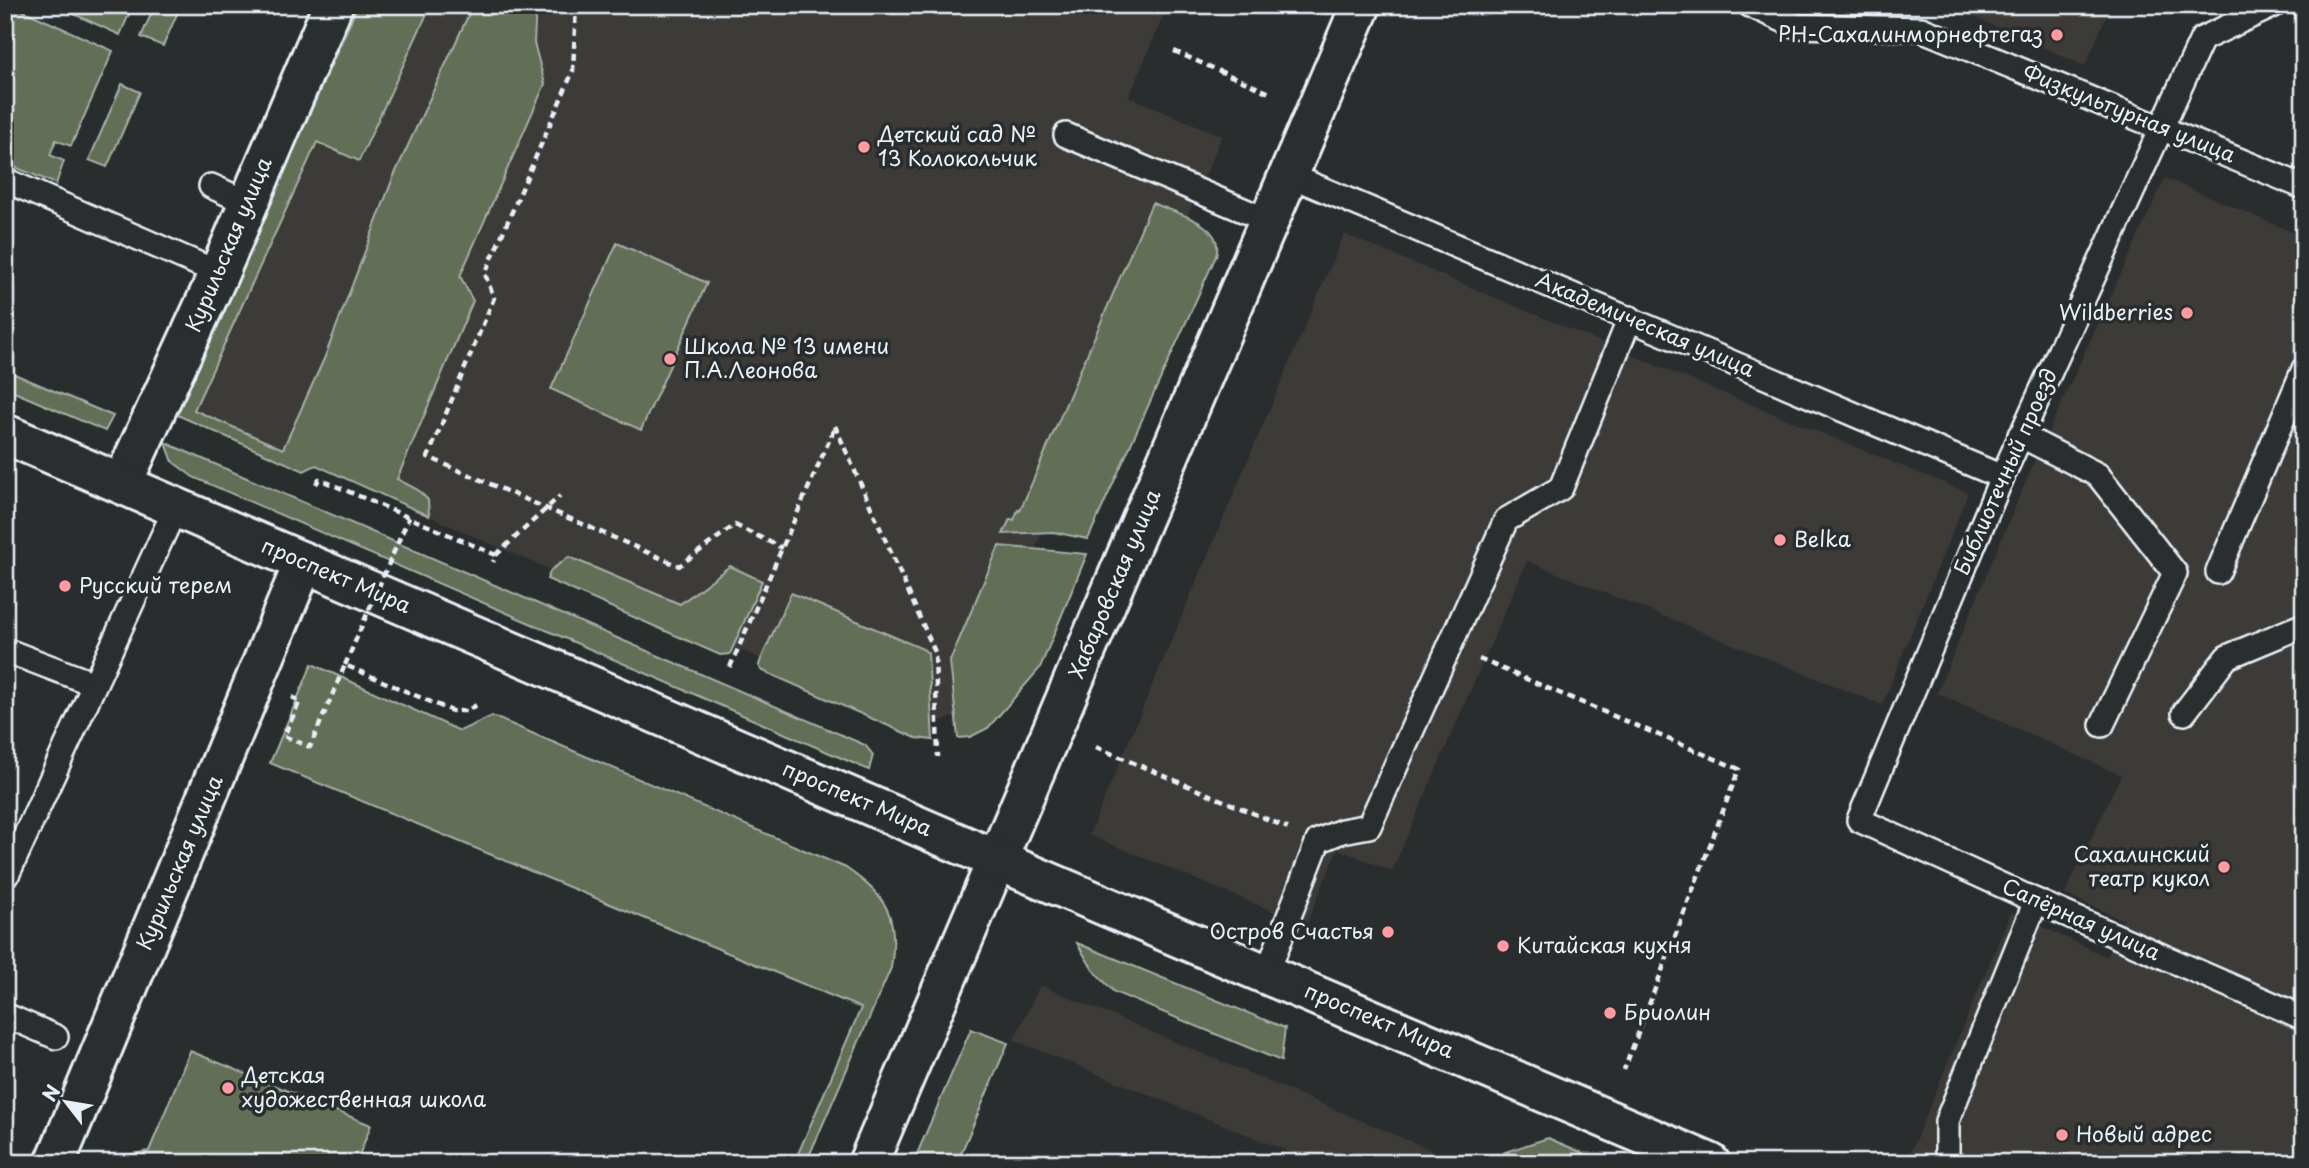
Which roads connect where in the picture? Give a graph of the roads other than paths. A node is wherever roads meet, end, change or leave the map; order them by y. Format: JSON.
{"nodes":[{"id":1,"x":333,"y":5,"type":"edge"},
{"id":2,"x":1361,"y":5,"type":"edge"},
{"id":3,"x":1750,"y":5,"type":"edge"},
{"id":4,"x":2274,"y":5,"type":"edge"},
{"id":5,"x":2162,"y":128,"type":"junction"},
{"id":6,"x":1066,"y":135,"type":"dead end"},
{"id":7,"x":1289,"y":174,"type":"junction"},
{"id":8,"x":5,"y":180,"type":"edge"},
{"id":9,"x":212,"y":186,"type":"dead end"},
{"id":10,"x":2304,"y":187,"type":"edge"},
{"id":11,"x":248,"y":202,"type":"junction"},
{"id":12,"x":1269,"y":221,"type":"junction"},
{"id":13,"x":219,"y":273,"type":"junction"},
{"id":14,"x":1630,"y":318,"type":"junction"},
{"id":15,"x":2304,"y":369,"type":"edge"},
{"id":16,"x":5,"y":434,"type":"edge"},
{"id":17,"x":2020,"y":436,"type":"junction"},
{"id":18,"x":2001,"y":477,"type":"junction"},
{"id":19,"x":122,"y":484,"type":"junction"},
{"id":20,"x":176,"y":507,"type":"junction"},
{"id":21,"x":304,"y":562,"type":"junction"},
{"id":22,"x":2218,"y":572,"type":"dead end"},
{"id":23,"x":2304,"y":625,"type":"edge"},
{"id":24,"x":5,"y":650,"type":"edge"},
{"id":25,"x":94,"y":684,"type":"junction"},
{"id":26,"x":2184,"y":713,"type":"dead end"},
{"id":27,"x":2102,"y":725,"type":"dead end"},
{"id":28,"x":1859,"y":820,"type":"joint"},
{"id":29,"x":997,"y":860,"type":"junction"},
{"id":30,"x":8,"y":873,"type":"dead end"},
{"id":31,"x":2036,"y":901,"type":"junction"},
{"id":32,"x":1267,"y":973,"type":"junction"},
{"id":33,"x":5,"y":1015,"type":"edge"},
{"id":34,"x":2304,"y":1018,"type":"edge"},
{"id":35,"x":56,"y":1037,"type":"dead end"},
{"id":36,"x":55,"y":1163,"type":"edge"},
{"id":37,"x":868,"y":1163,"type":"edge"},
{"id":38,"x":1710,"y":1163,"type":"edge"},
{"id":39,"x":1947,"y":1163,"type":"edge"}],
"edges":[{"from":1,"to":11,"type":"street","name":"Курильская улица"},
{"from":2,"to":7,"type":"street","name":"Хабаровская улица"},
{"from":3,"to":5,"type":"lane","name":"Физкультурная улица"},
{"from":4,"to":5,"type":"lane","name":"Библиотечный проезд"},
{"from":5,"to":10,"type":"lane","name":"Физкультурная улица"},
{"from":5,"to":17,"type":"lane","name":"Библиотечный проезд"},
{"from":6,"to":12,"type":"lane"},
{"from":7,"to":12,"type":"street","name":"Хабаровская улица"},
{"from":7,"to":14,"type":"lane","name":"Академическая улица"},
{"from":8,"to":13,"type":"lane"},
{"from":9,"to":11,"type":"lane"},
{"from":11,"to":13,"type":"street","name":"Курильская улица"},
{"from":12,"to":29,"type":"street","name":"Хабаровская улица"},
{"from":13,"to":19,"type":"street","name":"Курильская улица"},
{"from":14,"to":18,"type":"lane","name":"Академическая улица"},
{"from":14,"to":32,"type":"lane"},
{"from":15,"to":22,"type":"lane"},
{"from":16,"to":19,"type":"street","name":"проспект Мира"},
{"from":17,"to":18,"type":"lane","name":"Библиотечный проезд"},
{"from":17,"to":27,"type":"lane"},
{"from":18,"to":28,"type":"lane","name":"Библиотечный проезд"},
{"from":19,"to":20,"type":"street","name":"проспект Мира"},
{"from":20,"to":21,"type":"street","name":"проспект Мира"},
{"from":20,"to":25,"type":"lane"},
{"from":21,"to":29,"type":"street","name":"проспект Мира"},
{"from":21,"to":36,"type":"street","name":"Курильская улица"},
{"from":23,"to":26,"type":"lane"},
{"from":24,"to":25,"type":"lane"},
{"from":25,"to":30,"type":"lane"},
{"from":28,"to":31,"type":"lane","name":"Сапёрная улица"},
{"from":29,"to":32,"type":"street","name":"проспект Мира"},
{"from":29,"to":37,"type":"street","name":"Хабаровская улица"},
{"from":31,"to":34,"type":"lane","name":"Сапёрная улица"},
{"from":31,"to":39,"type":"lane"},
{"from":32,"to":38,"type":"street","name":"проспект Мира"},
{"from":33,"to":35,"type":"lane"}]}
